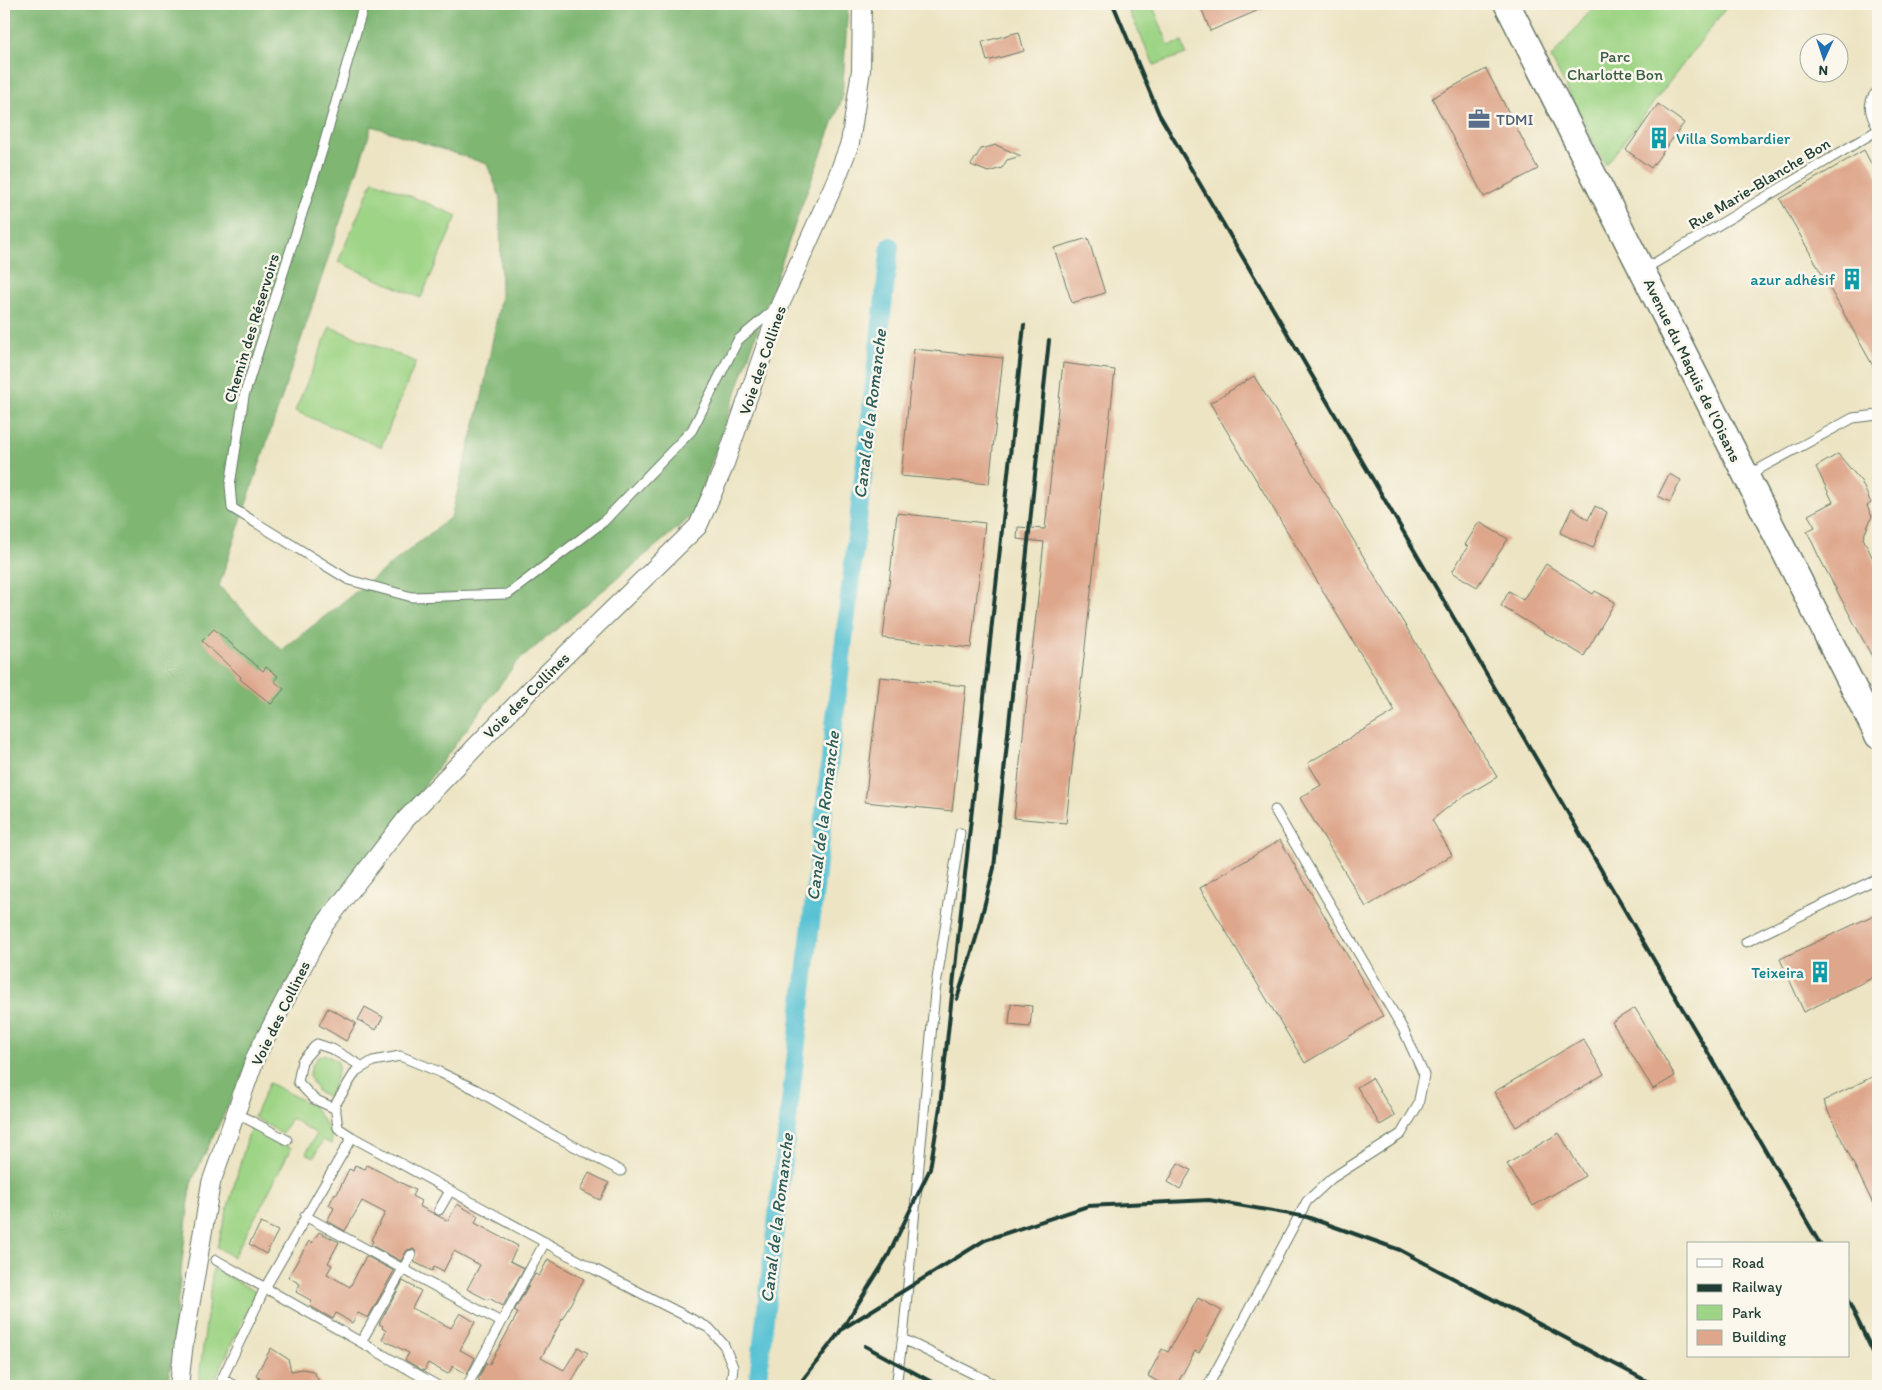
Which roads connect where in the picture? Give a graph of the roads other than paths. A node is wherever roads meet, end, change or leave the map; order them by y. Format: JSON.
{"nodes":[{"id":1,"x":364,"y":4,"type":"edge"},
{"id":2,"x":862,"y":4,"type":"edge"},
{"id":3,"x":1507,"y":4,"type":"edge"},
{"id":4,"x":1878,"y":91,"type":"edge"},
{"id":5,"x":1878,"y":129,"type":"edge"},
{"id":6,"x":1649,"y":266,"type":"junction"},
{"id":7,"x":780,"y":304,"type":"junction"},
{"id":8,"x":1878,"y":416,"type":"edge"},
{"id":9,"x":1746,"y":477,"type":"junction"},
{"id":10,"x":1878,"y":736,"type":"edge"},
{"id":11,"x":1275,"y":810,"type":"dead end"},
{"id":12,"x":960,"y":833,"type":"dead end"},
{"id":13,"x":1878,"y":878,"type":"edge"},
{"id":14,"x":1746,"y":942,"type":"dead end"},
{"id":15,"x":363,"y":1067,"type":"junction"},
{"id":16,"x":336,"y":1109,"type":"junction"},
{"id":17,"x":236,"y":1113,"type":"junction"},
{"id":18,"x":352,"y":1137,"type":"junction"},
{"id":19,"x":287,"y":1140,"type":"dead end"},
{"id":20,"x":621,"y":1170,"type":"dead end"},
{"id":21,"x":450,"y":1191,"type":"junction"},
{"id":22,"x":439,"y":1210,"type":"dead end"},
{"id":23,"x":305,"y":1216,"type":"junction"},
{"id":24,"x":545,"y":1242,"type":"junction"},
{"id":25,"x":411,"y":1254,"type":"dead end"},
{"id":26,"x":216,"y":1260,"type":"dead end"},
{"id":27,"x":402,"y":1269,"type":"junction"},
{"id":28,"x":265,"y":1288,"type":"junction"},
{"id":29,"x":501,"y":1322,"type":"junction"},
{"id":30,"x":903,"y":1339,"type":"junction"},
{"id":31,"x":361,"y":1342,"type":"junction"},
{"id":32,"x":179,"y":1386,"type":"edge"},
{"id":33,"x":235,"y":1386,"type":"edge"},
{"id":34,"x":438,"y":1386,"type":"edge"},
{"id":35,"x":466,"y":1386,"type":"edge"},
{"id":36,"x":731,"y":1386,"type":"edge"},
{"id":37,"x":896,"y":1386,"type":"edge"},
{"id":38,"x":995,"y":1386,"type":"edge"},
{"id":39,"x":1208,"y":1386,"type":"edge"}],
"edges":[{"from":1,"to":7,"type":"lane","name":"Chemin des Réservoirs"},
{"from":2,"to":7,"type":"street","name":"Voie des Collines"},
{"from":3,"to":6,"type":"street","name":"Avenue du Maquis de l'Oisans"},
{"from":4,"to":5,"type":"lane","name":"Rue Marie-Blanche Bon"},
{"from":5,"to":6,"type":"lane","name":"Rue Marie-Blanche Bon"},
{"from":6,"to":9,"type":"street","name":"Avenue du Maquis de l'Oisans"},
{"from":7,"to":17,"type":"street","name":"Voie des Collines"},
{"from":8,"to":9,"type":"lane"},
{"from":9,"to":10,"type":"street","name":"Avenue du Maquis de l'Oisans"},
{"from":11,"to":39,"type":"lane"},
{"from":12,"to":30,"type":"lane"},
{"from":13,"to":14,"type":"lane"},
{"from":15,"to":16,"type":"lane"},
{"from":15,"to":16,"type":"lane"},
{"from":15,"to":20,"type":"lane"},
{"from":16,"to":18,"type":"lane"},
{"from":17,"to":19,"type":"lane"},
{"from":17,"to":32,"type":"street","name":"Voie des Collines"},
{"from":18,"to":21,"type":"lane"},
{"from":18,"to":23,"type":"lane"},
{"from":21,"to":22,"type":"lane"},
{"from":21,"to":24,"type":"lane"},
{"from":23,"to":27,"type":"lane"},
{"from":23,"to":28,"type":"lane"},
{"from":24,"to":29,"type":"lane"},
{"from":24,"to":36,"type":"lane"},
{"from":25,"to":27,"type":"lane"},
{"from":26,"to":28,"type":"lane"},
{"from":27,"to":29,"type":"lane"},
{"from":27,"to":31,"type":"lane"},
{"from":28,"to":31,"type":"lane"},
{"from":28,"to":33,"type":"lane"},
{"from":29,"to":35,"type":"lane"},
{"from":30,"to":37,"type":"lane"},
{"from":30,"to":38,"type":"lane"},
{"from":31,"to":34,"type":"lane"}]}
